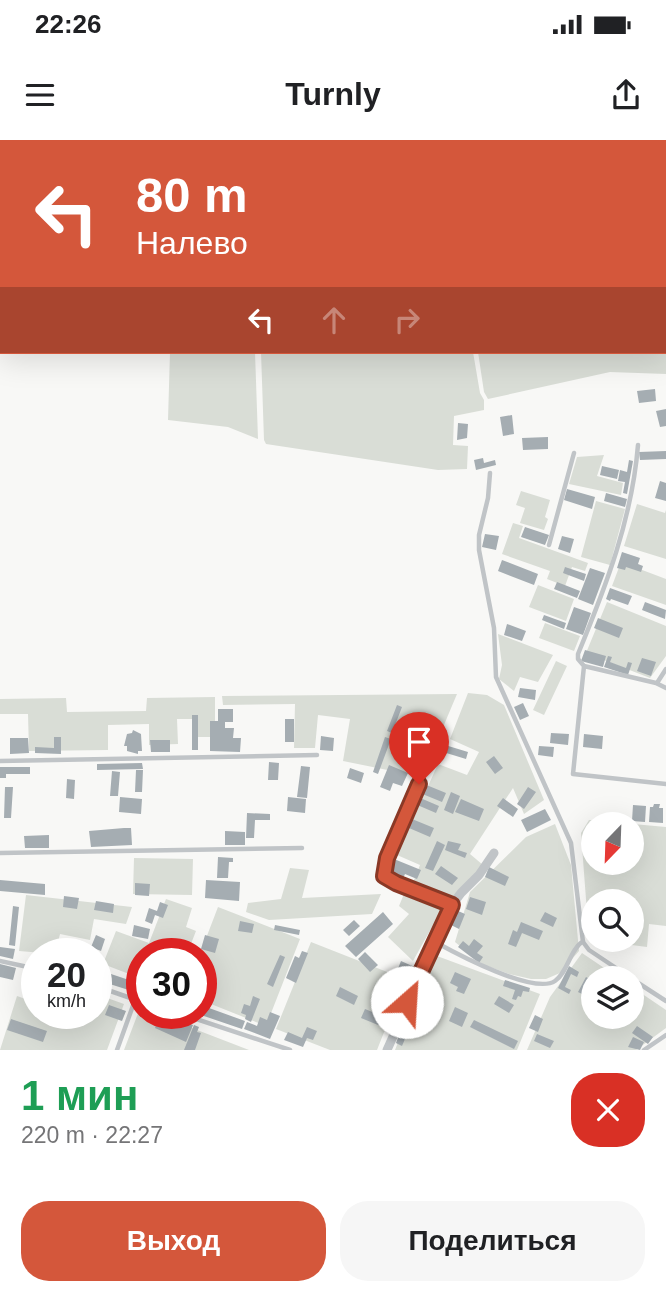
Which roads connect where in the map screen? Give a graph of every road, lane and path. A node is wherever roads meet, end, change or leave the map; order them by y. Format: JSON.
{"nodes":[{"id":1,"x":638,"y":444,"type":"dead end"},
{"id":2,"x":574,"y":453,"type":"dead end"},
{"id":3,"x":490,"y":473,"type":"dead end"},
{"id":4,"x":549,"y":545,"type":"dead end"},
{"id":5,"x":584,"y":666,"type":"junction"},
{"id":6,"x":666,"y":669,"type":"edge"},
{"id":7,"x":656,"y":683,"type":"junction"},
{"id":8,"x":666,"y":688,"type":"edge"},
{"id":9,"x":317,"y":755,"type":"dead end"},
{"id":10,"x":0,"y":761,"type":"edge"},
{"id":11,"x":419,"y":784,"type":"dead end"},
{"id":12,"x":666,"y":784,"type":"edge"},
{"id":13,"x":302,"y":848,"type":"dead end"},
{"id":14,"x":0,"y":853,"type":"edge"},
{"id":15,"x":494,"y":853,"type":"dead end"},
{"id":16,"x":452,"y":905,"type":"junction"},
{"id":17,"x":581,"y":925,"type":"edge"},
{"id":18,"x":436,"y":942,"type":"junction"},
{"id":19,"x":581,"y":943,"type":"edge"},
{"id":20,"x":592,"y":952,"type":"edge"},
{"id":21,"x":0,"y":961,"type":"edge"},
{"id":22,"x":21,"y":966,"type":"edge"},
{"id":23,"x":612,"y":966,"type":"edge"},
{"id":24,"x":644,"y":987,"type":"edge"},
{"id":25,"x":666,"y":1001,"type":"edge"},
{"id":26,"x":126,"y":1025,"type":"edge"},
{"id":27,"x":217,"y":1026,"type":"edge"},
{"id":28,"x":666,"y":1035,"type":"edge"},
{"id":29,"x":117,"y":1050,"type":"edge"},
{"id":30,"x":290,"y":1050,"type":"edge"},
{"id":31,"x":387,"y":1050,"type":"edge"},
{"id":32,"x":644,"y":1050,"type":"edge"}],
"edges":[{"from":1,"to":5,"type":"lane"},
{"from":2,"to":4,"type":"lane"},
{"from":3,"to":17,"type":"lane"},
{"from":5,"to":7,"type":"lane"},
{"from":5,"to":12,"type":"lane"},
{"from":6,"to":7,"type":"lane"},
{"from":7,"to":8,"type":"lane"},
{"from":9,"to":10,"type":"lane"},
{"from":11,"to":16,"type":"lane"},
{"from":13,"to":14,"type":"lane"},
{"from":15,"to":16,"type":"street"},
{"from":16,"to":18,"type":"street"},
{"from":18,"to":19,"type":"lane"},
{"from":18,"to":31,"type":"street"},
{"from":20,"to":23,"type":"lane"},
{"from":21,"to":22,"type":"lane"},
{"from":24,"to":25,"type":"lane"},
{"from":26,"to":29,"type":"lane"},
{"from":27,"to":30,"type":"lane"},
{"from":28,"to":32,"type":"lane"}]}
